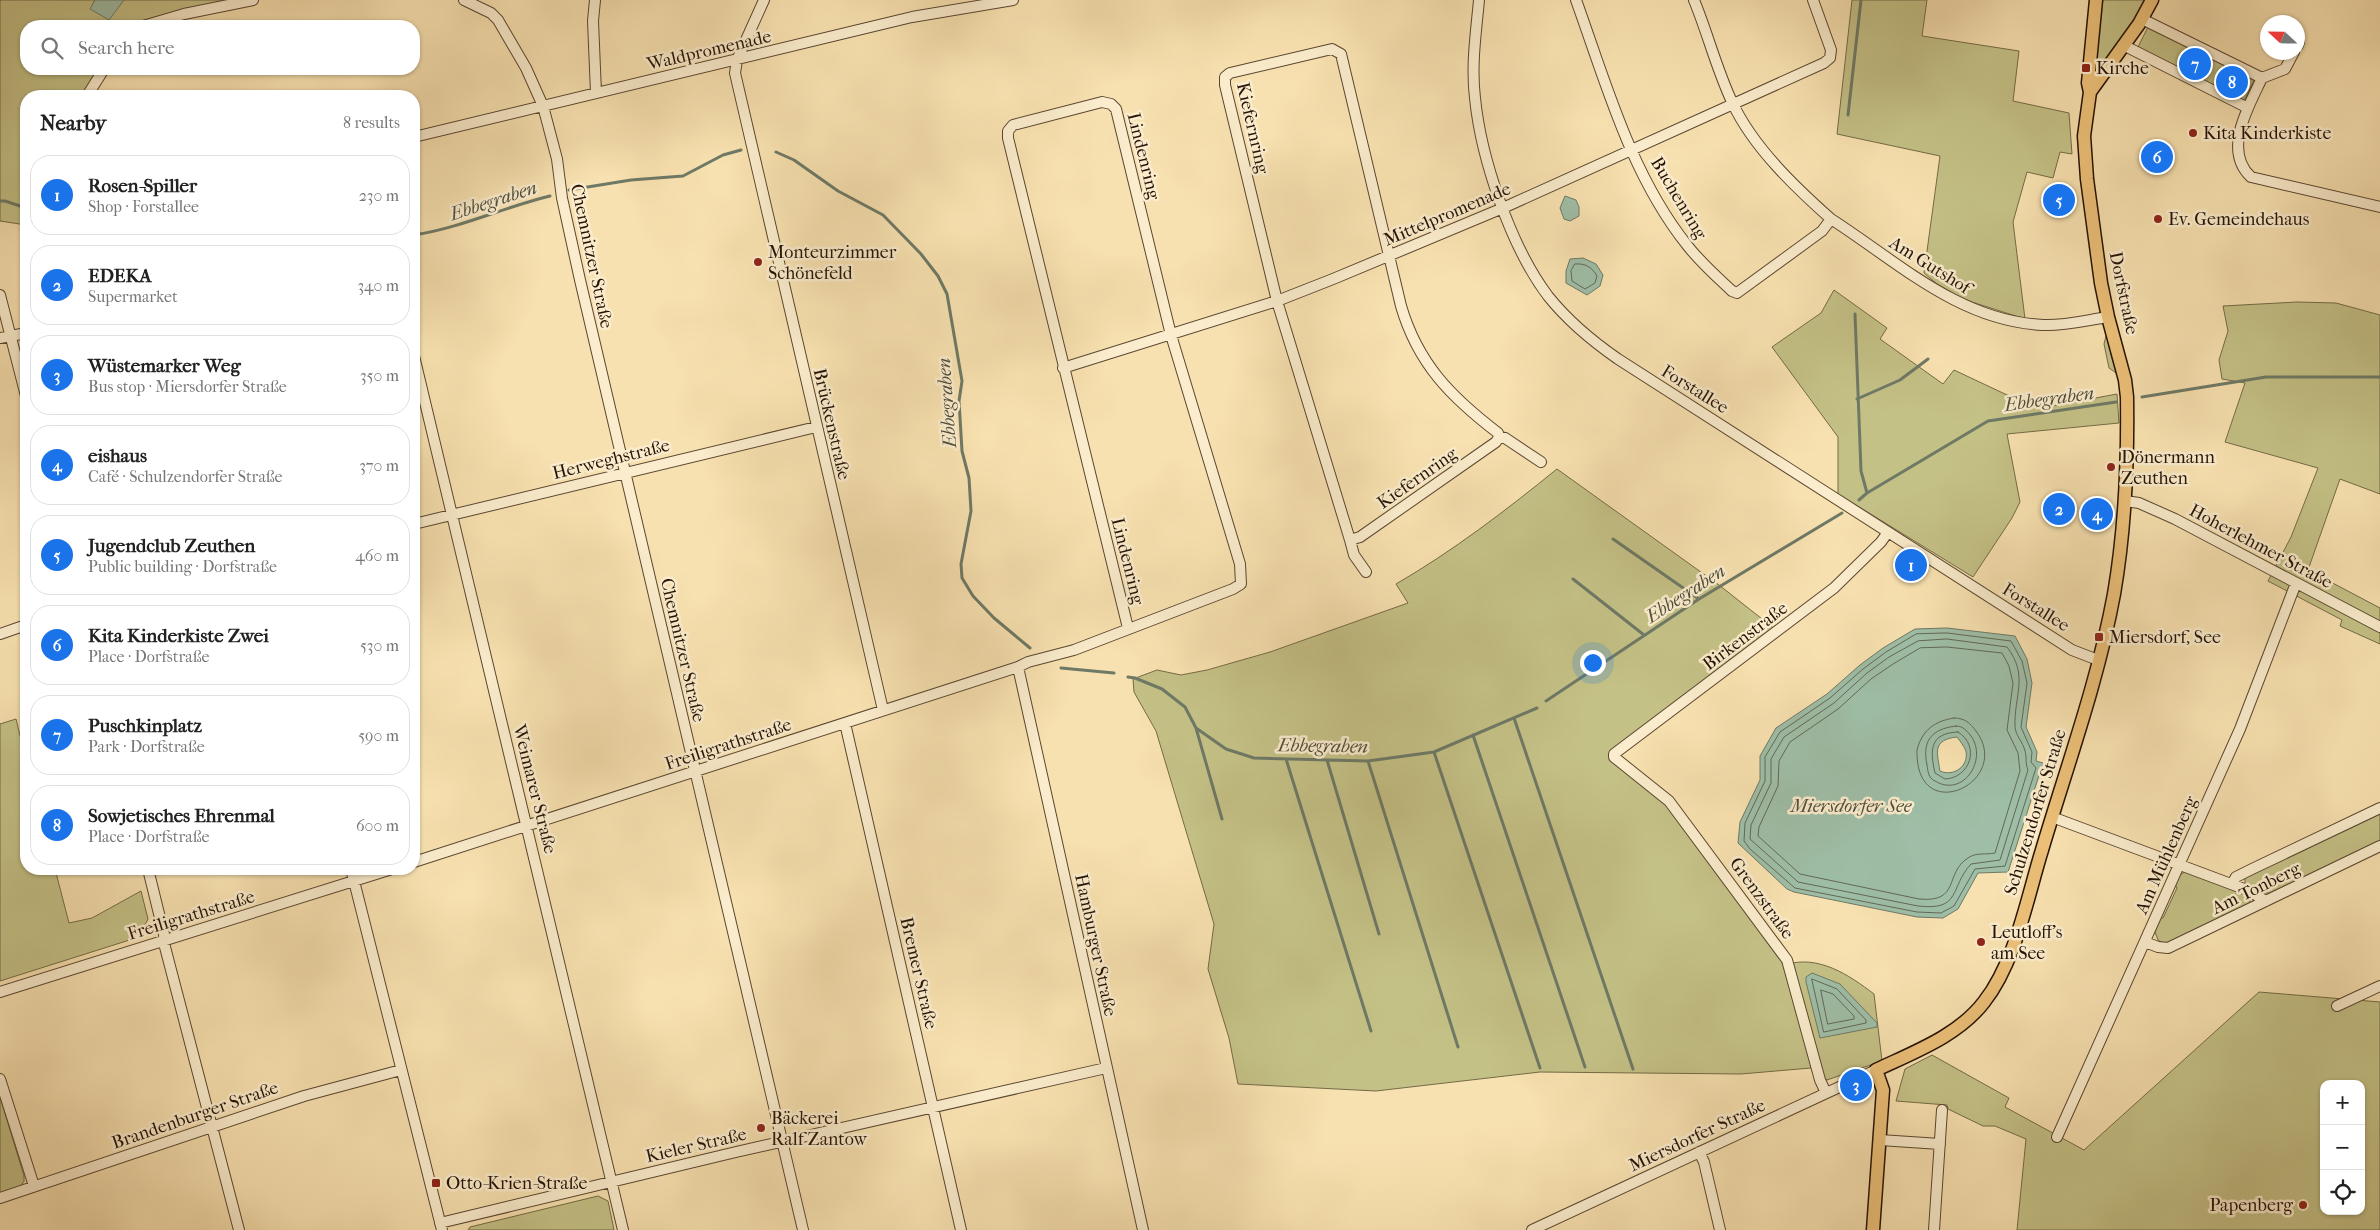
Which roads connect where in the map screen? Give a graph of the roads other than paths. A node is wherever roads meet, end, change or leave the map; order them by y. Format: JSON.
{"nodes":[{"id":1,"x":253,"y":0,"type":"edge"},
{"id":2,"x":464,"y":0,"type":"edge"},
{"id":3,"x":595,"y":0,"type":"edge"},
{"id":4,"x":764,"y":0,"type":"edge"},
{"id":5,"x":1013,"y":0,"type":"edge"},
{"id":6,"x":1479,"y":0,"type":"edge"},
{"id":7,"x":1576,"y":0,"type":"edge"},
{"id":8,"x":1694,"y":0,"type":"edge"},
{"id":9,"x":1813,"y":0,"type":"edge"},
{"id":10,"x":2096,"y":0,"type":"edge"},
{"id":11,"x":2152,"y":0,"type":"edge"},
{"id":12,"x":2142,"y":19,"type":"junction"},
{"id":13,"x":164,"y":20,"type":"edge"},
{"id":14,"x":2123,"y":45,"type":"junction"},
{"id":15,"x":737,"y":60,"type":"junction"},
{"id":16,"x":2290,"y":60,"type":"edge"},
{"id":17,"x":100,"y":75,"type":"edge"},
{"id":18,"x":2262,"y":78,"type":"junction"},
{"id":19,"x":91,"y":90,"type":"edge"},
{"id":20,"x":2090,"y":92,"type":"junction"},
{"id":21,"x":596,"y":93,"type":"junction"},
{"id":22,"x":1733,"y":104,"type":"junction"},
{"id":23,"x":543,"y":106,"type":"junction"},
{"id":24,"x":2248,"y":108,"type":"junction"},
{"id":25,"x":420,"y":136,"type":"edge"},
{"id":26,"x":1632,"y":150,"type":"junction"},
{"id":27,"x":2380,"y":207,"type":"edge"},
{"id":28,"x":1503,"y":208,"type":"junction"},
{"id":29,"x":1830,"y":220,"type":"junction"},
{"id":30,"x":1389,"y":256,"type":"junction"},
{"id":31,"x":0,"y":295,"type":"edge"},
{"id":32,"x":1277,"y":302,"type":"junction"},
{"id":33,"x":2108,"y":317,"type":"junction"},
{"id":34,"x":20,"y":334,"type":"edge"},
{"id":35,"x":1172,"y":335,"type":"junction"},
{"id":36,"x":5,"y":338,"type":"edge"},
{"id":37,"x":1063,"y":368,"type":"junction"},
{"id":38,"x":20,"y":379,"type":"edge"},
{"id":39,"x":420,"y":382,"type":"edge"},
{"id":40,"x":816,"y":427,"type":"junction"},
{"id":41,"x":1499,"y":437,"type":"junction"},
{"id":42,"x":1540,"y":462,"type":"dead end"},
{"id":43,"x":625,"y":472,"type":"junction"},
{"id":44,"x":2125,"y":501,"type":"junction"},
{"id":45,"x":451,"y":515,"type":"junction"},
{"id":46,"x":420,"y":523,"type":"edge"},
{"id":47,"x":1888,"y":532,"type":"junction"},
{"id":48,"x":1350,"y":540,"type":"junction"},
{"id":49,"x":1366,"y":572,"type":"dead end"},
{"id":50,"x":2296,"y":583,"type":"junction"},
{"id":51,"x":20,"y":627,"type":"edge"},
{"id":52,"x":2380,"y":627,"type":"edge"},
{"id":53,"x":1128,"y":628,"type":"junction"},
{"id":54,"x":0,"y":634,"type":"edge"},
{"id":55,"x":1051,"y":657,"type":"joint"},
{"id":56,"x":2098,"y":660,"type":"junction"},
{"id":57,"x":1018,"y":667,"type":"junction"},
{"id":58,"x":883,"y":710,"type":"junction"},
{"id":59,"x":845,"y":723,"type":"junction"},
{"id":60,"x":1614,"y":757,"type":"joint"},
{"id":61,"x":694,"y":772,"type":"junction"},
{"id":62,"x":2380,"y":808,"type":"edge"},
{"id":63,"x":2052,"y":817,"type":"junction"},
{"id":64,"x":528,"y":825,"type":"junction"},
{"id":65,"x":2380,"y":846,"type":"edge"},
{"id":66,"x":420,"y":860,"type":"edge"},
{"id":67,"x":2179,"y":864,"type":"junction"},
{"id":68,"x":149,"y":875,"type":"edge"},
{"id":69,"x":354,"y":875,"type":"edge"},
{"id":70,"x":374,"y":875,"type":"edge"},
{"id":71,"x":355,"y":881,"type":"junction"},
{"id":72,"x":2232,"y":884,"type":"junction"},
{"id":73,"x":2266,"y":901,"type":"junction"},
{"id":74,"x":165,"y":940,"type":"junction"},
{"id":75,"x":2145,"y":942,"type":"junction"},
{"id":76,"x":2380,"y":986,"type":"edge"},
{"id":77,"x":0,"y":992,"type":"edge"},
{"id":78,"x":2337,"y":1006,"type":"dead end"},
{"id":79,"x":1106,"y":1068,"type":"junction"},
{"id":80,"x":402,"y":1070,"type":"junction"},
{"id":81,"x":1876,"y":1070,"type":"junction"},
{"id":82,"x":0,"y":1079,"type":"edge"},
{"id":83,"x":1826,"y":1093,"type":"junction"},
{"id":84,"x":934,"y":1108,"type":"junction"},
{"id":85,"x":1942,"y":1110,"type":"dead end"},
{"id":86,"x":213,"y":1127,"type":"junction"},
{"id":87,"x":2057,"y":1137,"type":"dead end"},
{"id":88,"x":1880,"y":1140,"type":"junction"},
{"id":89,"x":783,"y":1142,"type":"junction"},
{"id":90,"x":1940,"y":1144,"type":"junction"},
{"id":91,"x":1699,"y":1152,"type":"junction"},
{"id":92,"x":612,"y":1182,"type":"junction"},
{"id":93,"x":34,"y":1186,"type":"junction"},
{"id":94,"x":0,"y":1198,"type":"edge"},
{"id":95,"x":441,"y":1227,"type":"edge"},
{"id":96,"x":238,"y":1230,"type":"edge"},
{"id":97,"x":623,"y":1230,"type":"edge"},
{"id":98,"x":803,"y":1230,"type":"edge"},
{"id":99,"x":961,"y":1230,"type":"edge"},
{"id":100,"x":1142,"y":1230,"type":"edge"},
{"id":101,"x":1532,"y":1230,"type":"edge"},
{"id":102,"x":1720,"y":1230,"type":"edge"},
{"id":103,"x":1873,"y":1230,"type":"edge"},
{"id":104,"x":1934,"y":1230,"type":"edge"}],
"edges":[{"from":1,"to":13,"type":"street"},
{"from":2,"to":23,"type":"street","name":"Chemnitzer Straße"},
{"from":3,"to":21,"type":"street"},
{"from":4,"to":15,"type":"street"},
{"from":5,"to":15,"type":"street","name":"Waldpromenade"},
{"from":6,"to":28,"type":"street","name":"Forstallee"},
{"from":7,"to":26,"type":"street","name":"Buchenring"},
{"from":8,"to":22,"type":"street"},
{"from":9,"to":22,"type":"street","name":"Mittelpromenade"},
{"from":10,"to":20,"type":"main road","name":"Dorfstraße"},
{"from":11,"to":12,"type":"main road","name":"Dorfstraße"},
{"from":12,"to":14,"type":"main road","name":"Dorfstraße"},
{"from":12,"to":18,"type":"street"},
{"from":14,"to":20,"type":"main road","name":"Dorfstraße"},
{"from":14,"to":24,"type":"street"},
{"from":15,"to":21,"type":"street","name":"Waldpromenade"},
{"from":15,"to":40,"type":"street","name":"Brückenstraße"},
{"from":16,"to":18,"type":"street"},
{"from":17,"to":19,"type":"street"},
{"from":18,"to":24,"type":"street"},
{"from":20,"to":33,"type":"main road","name":"Dorfstraße"},
{"from":21,"to":23,"type":"street","name":"Waldpromenade"},
{"from":22,"to":26,"type":"street","name":"Mittelpromenade"},
{"from":22,"to":29,"type":"street"},
{"from":23,"to":25,"type":"street","name":"Waldpromenade"},
{"from":23,"to":43,"type":"street","name":"Chemnitzer Straße"},
{"from":24,"to":27,"type":"street"},
{"from":26,"to":28,"type":"street","name":"Mittelpromenade"},
{"from":26,"to":29,"type":"street","name":"Buchenring"},
{"from":28,"to":30,"type":"street","name":"Mittelpromenade"},
{"from":28,"to":47,"type":"street","name":"Forstallee"},
{"from":29,"to":33,"type":"street","name":"Am Gutshof"},
{"from":30,"to":32,"type":"street","name":"Mittelpromenade"},
{"from":30,"to":32,"type":"street","name":"Kiefernring"},
{"from":30,"to":41,"type":"street","name":"Kiefernring"},
{"from":31,"to":36,"type":"street"},
{"from":32,"to":35,"type":"street","name":"Mittelpromenade"},
{"from":32,"to":48,"type":"street","name":"Kiefernring"},
{"from":33,"to":44,"type":"main road","name":"Dorfstraße"},
{"from":34,"to":36,"type":"street"},
{"from":35,"to":37,"type":"street","name":"Mittelpromenade"},
{"from":35,"to":37,"type":"street","name":"Lindenring"},
{"from":35,"to":53,"type":"street","name":"Lindenring"},
{"from":36,"to":38,"type":"street"},
{"from":37,"to":53,"type":"street","name":"Lindenring"},
{"from":39,"to":45,"type":"street","name":"Weimarer Straße"},
{"from":40,"to":43,"type":"street","name":"Herweghstraße"},
{"from":40,"to":58,"type":"street","name":"Brückenstraße"},
{"from":41,"to":42,"type":"street","name":"Kiefernring"},
{"from":41,"to":48,"type":"street","name":"Kiefernring"},
{"from":43,"to":45,"type":"street","name":"Herweghstraße"},
{"from":43,"to":61,"type":"street","name":"Chemnitzer Straße"},
{"from":44,"to":50,"type":"street","name":"Hoherlehmer Straße"},
{"from":44,"to":56,"type":"main road","name":"Schulzendorfer Straße"},
{"from":45,"to":46,"type":"street","name":"Herweghstraße"},
{"from":45,"to":64,"type":"street","name":"Weimarer Straße"},
{"from":47,"to":56,"type":"street","name":"Forstallee"},
{"from":47,"to":60,"type":"street","name":"Birkenstraße"},
{"from":48,"to":49,"type":"street","name":"Kiefernring"},
{"from":50,"to":52,"type":"street","name":"Hoherlehmer Straße"},
{"from":50,"to":67,"type":"street","name":"Am Mühlenberg"},
{"from":51,"to":54,"type":"street"},
{"from":53,"to":55,"type":"street","name":"Lindenring"},
{"from":55,"to":57,"type":"street","name":"Freiligrathstraße"},
{"from":56,"to":63,"type":"main road","name":"Schulzendorfer Straße"},
{"from":57,"to":58,"type":"street","name":"Freiligrathstraße"},
{"from":57,"to":79,"type":"street","name":"Hamburger Straße"},
{"from":58,"to":59,"type":"street","name":"Freiligrathstraße"},
{"from":59,"to":61,"type":"street","name":"Freiligrathstraße"},
{"from":59,"to":84,"type":"street","name":"Bremer Straße"},
{"from":60,"to":83,"type":"street","name":"Grenzstraße"},
{"from":61,"to":64,"type":"street","name":"Freiligrathstraße"},
{"from":61,"to":89,"type":"street","name":"Chemnitzer Straße"},
{"from":62,"to":72,"type":"street","name":"Am Tonberg"},
{"from":63,"to":67,"type":"street"},
{"from":63,"to":81,"type":"main road","name":"Schulzendorfer Straße"},
{"from":64,"to":66,"type":"street","name":"Freiligrathstraße"},
{"from":64,"to":92,"type":"street","name":"Weimarer Straße"},
{"from":65,"to":73,"type":"street","name":"Am Tonberg"},
{"from":67,"to":72,"type":"street"},
{"from":67,"to":75,"type":"street","name":"Am Mühlenberg"},
{"from":68,"to":74,"type":"street"},
{"from":69,"to":71,"type":"street"},
{"from":70,"to":71,"type":"street","name":"Freiligrathstraße"},
{"from":71,"to":74,"type":"street","name":"Freiligrathstraße"},
{"from":71,"to":80,"type":"street"},
{"from":72,"to":73,"type":"street"},
{"from":73,"to":75,"type":"street","name":"Am Tonberg"},
{"from":74,"to":77,"type":"street","name":"Freiligrathstraße"},
{"from":74,"to":86,"type":"street"},
{"from":75,"to":87,"type":"street","name":"Am Mühlenberg"},
{"from":76,"to":78,"type":"street"},
{"from":79,"to":84,"type":"street","name":"Kieler Straße"},
{"from":79,"to":100,"type":"street","name":"Hamburger Straße"},
{"from":80,"to":86,"type":"street","name":"Brandenburger Straße"},
{"from":80,"to":95,"type":"street"},
{"from":81,"to":83,"type":"street","name":"Miersdorfer Straße"},
{"from":81,"to":88,"type":"main road"},
{"from":82,"to":93,"type":"street"},
{"from":83,"to":91,"type":"street","name":"Miersdorfer Straße"},
{"from":84,"to":89,"type":"street","name":"Kieler Straße"},
{"from":84,"to":99,"type":"street","name":"Bremer Straße"},
{"from":85,"to":90,"type":"street"},
{"from":86,"to":93,"type":"street","name":"Brandenburger Straße"},
{"from":86,"to":96,"type":"street"},
{"from":88,"to":90,"type":"street"},
{"from":88,"to":103,"type":"main road"},
{"from":89,"to":92,"type":"street","name":"Kieler Straße"},
{"from":89,"to":98,"type":"street","name":"Chemnitzer Straße"},
{"from":90,"to":104,"type":"street"},
{"from":91,"to":101,"type":"street","name":"Miersdorfer Straße"},
{"from":91,"to":102,"type":"street"},
{"from":92,"to":95,"type":"street","name":"Kieler Straße"},
{"from":92,"to":97,"type":"street","name":"Weimarer Straße"},
{"from":93,"to":94,"type":"street","name":"Brandenburger Straße"}]}
